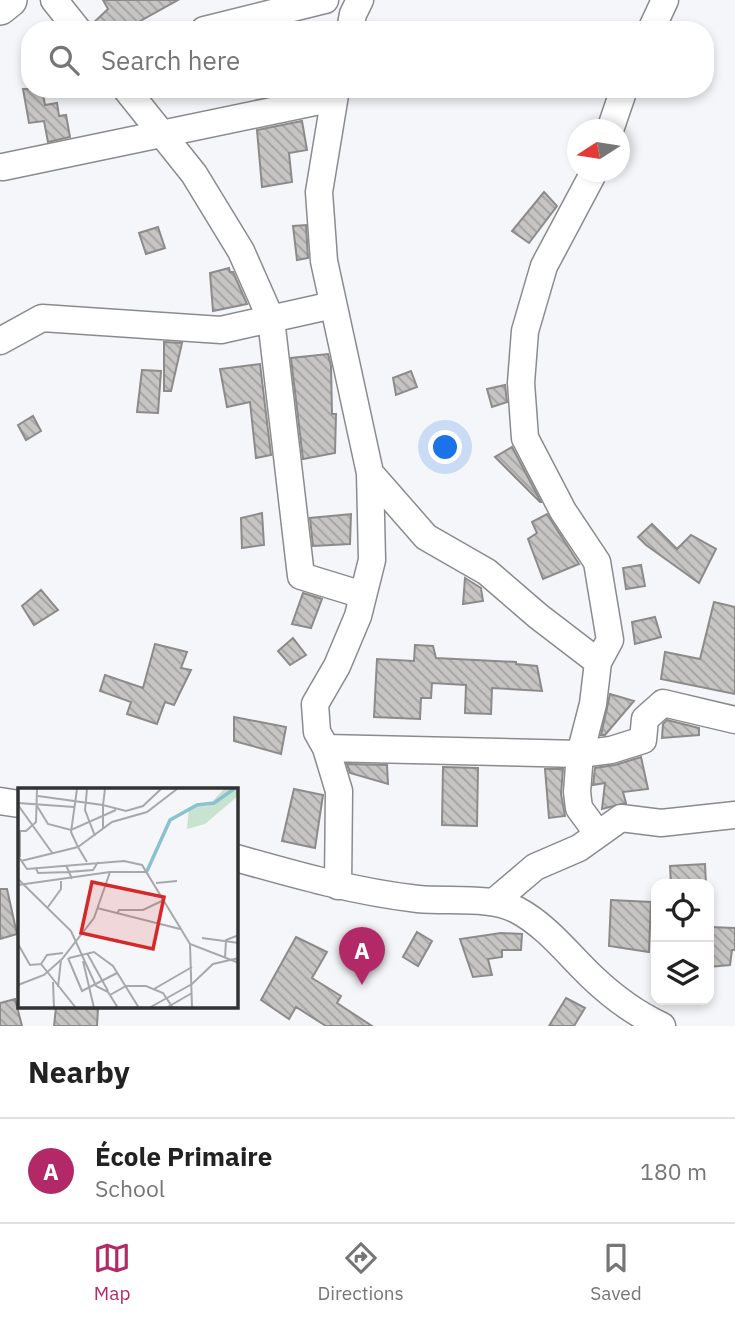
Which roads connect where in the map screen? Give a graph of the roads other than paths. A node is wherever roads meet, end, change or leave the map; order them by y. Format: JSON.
{"nodes":[{"id":1,"x":10,"y":0,"type":"edge"},
{"id":2,"x":54,"y":0,"type":"edge"},
{"id":3,"x":325,"y":0,"type":"edge"},
{"id":4,"x":360,"y":0,"type":"edge"},
{"id":5,"x":665,"y":0,"type":"edge"},
{"id":6,"x":0,"y":8,"type":"edge"},
{"id":7,"x":71,"y":21,"type":"edge"},
{"id":8,"x":240,"y":21,"type":"edge"},
{"id":9,"x":352,"y":21,"type":"edge"},
{"id":10,"x":655,"y":21,"type":"edge"},
{"id":11,"x":133,"y":98,"type":"edge"},
{"id":12,"x":318,"y":98,"type":"edge"},
{"id":13,"x":334,"y":98,"type":"edge"},
{"id":14,"x":621,"y":98,"type":"edge"},
{"id":15,"x":614,"y":119,"type":"edge"},
{"id":16,"x":162,"y":134,"type":"junction"},
{"id":17,"x":3,"y":167,"type":"dead end"},
{"id":18,"x":589,"y":182,"type":"edge"},
{"id":19,"x":333,"y":305,"type":"junction"},
{"id":20,"x":271,"y":319,"type":"junction"},
{"id":21,"x":0,"y":341,"type":"edge"},
{"id":22,"x":370,"y":473,"type":"junction"},
{"id":23,"x":363,"y":595,"type":"junction"},
{"id":24,"x":598,"y":662,"type":"junction"},
{"id":25,"x":735,"y":720,"type":"edge"},
{"id":26,"x":326,"y":748,"type":"junction"},
{"id":27,"x":580,"y":754,"type":"junction"},
{"id":28,"x":0,"y":801,"type":"edge"},
{"id":29,"x":18,"y":804,"type":"edge"},
{"id":30,"x":735,"y":815,"type":"edge"},
{"id":31,"x":598,"y":834,"type":"junction"},
{"id":32,"x":238,"y":859,"type":"edge"},
{"id":33,"x":338,"y":886,"type":"junction"},
{"id":34,"x":495,"y":901,"type":"junction"},
{"id":35,"x":662,"y":1026,"type":"edge"}],
"edges":[{"from":1,"to":6,"type":"main road"},
{"from":2,"to":7,"type":"street"},
{"from":3,"to":8,"type":"street"},
{"from":4,"to":9,"type":"street"},
{"from":5,"to":10,"type":"street"},
{"from":11,"to":16,"type":"street"},
{"from":12,"to":16,"type":"street"},
{"from":13,"to":19,"type":"street"},
{"from":14,"to":15,"type":"street"},
{"from":16,"to":17,"type":"street"},
{"from":16,"to":20,"type":"street"},
{"from":18,"to":24,"type":"street"},
{"from":19,"to":20,"type":"street"},
{"from":19,"to":22,"type":"street"},
{"from":20,"to":21,"type":"street"},
{"from":20,"to":23,"type":"street"},
{"from":22,"to":23,"type":"street"},
{"from":22,"to":24,"type":"street"},
{"from":23,"to":26,"type":"street"},
{"from":24,"to":27,"type":"street"},
{"from":25,"to":27,"type":"street"},
{"from":26,"to":27,"type":"street"},
{"from":26,"to":33,"type":"street"},
{"from":27,"to":31,"type":"street"},
{"from":28,"to":29,"type":"street"},
{"from":30,"to":31,"type":"street"},
{"from":31,"to":34,"type":"street"},
{"from":32,"to":33,"type":"street"},
{"from":33,"to":34,"type":"street"},
{"from":34,"to":35,"type":"street"}]}
